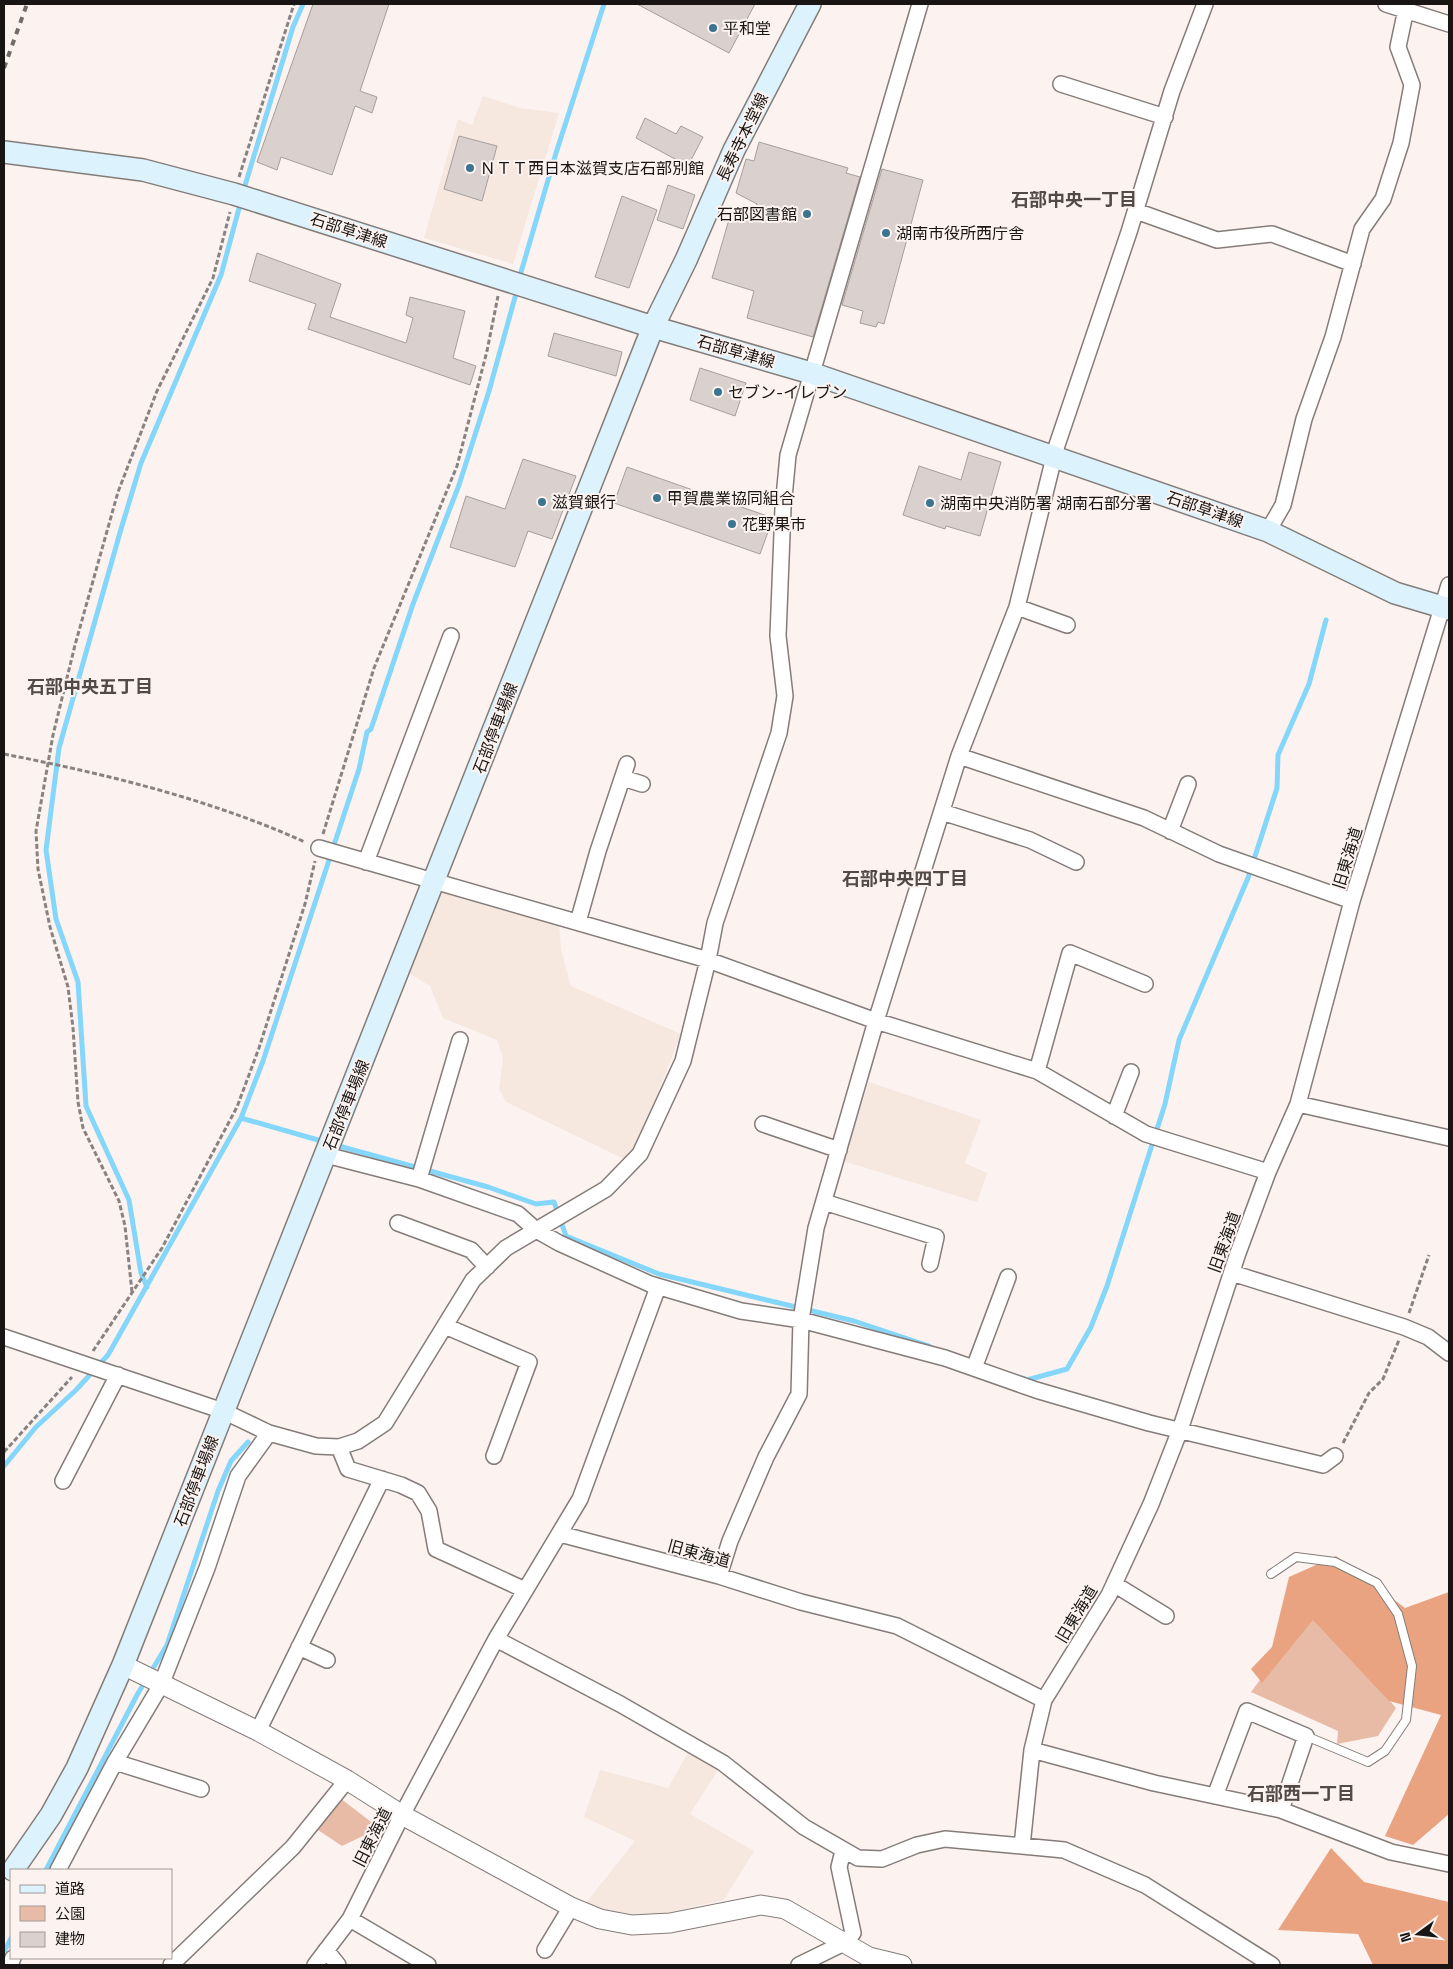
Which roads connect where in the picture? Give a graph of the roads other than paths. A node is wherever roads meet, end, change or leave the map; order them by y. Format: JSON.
{"nodes":[{"id":1,"x":810,"y":4,"type":"edge"},
{"id":2,"x":920,"y":4,"type":"edge"},
{"id":3,"x":1205,"y":4,"type":"edge"},
{"id":4,"x":1386,"y":4,"type":"edge"},
{"id":5,"x":1406,"y":9,"type":"junction"},
{"id":6,"x":1449,"y":24,"type":"edge"},
{"id":7,"x":1061,"y":84,"type":"dead end"},
{"id":8,"x":1164,"y":117,"type":"junction"},
{"id":9,"x":4,"y":152,"type":"edge"},
{"id":10,"x":1136,"y":211,"type":"junction"},
{"id":11,"x":1353,"y":264,"type":"junction"},
{"id":12,"x":653,"y":327,"type":"junction"},
{"id":13,"x":811,"y":373,"type":"junction"},
{"id":14,"x":1053,"y":457,"type":"junction"},
{"id":15,"x":1268,"y":530,"type":"junction"},
{"id":16,"x":1449,"y":585,"type":"edge"},
{"id":17,"x":1017,"y":607,"type":"junction"},
{"id":18,"x":1446,"y":608,"type":"edge"},
{"id":19,"x":1067,"y":625,"type":"dead end"},
{"id":20,"x":451,"y":636,"type":"dead end"},
{"id":21,"x":959,"y":756,"type":"junction"},
{"id":22,"x":628,"y":764,"type":"dead end"},
{"id":23,"x":622,"y":778,"type":"junction"},
{"id":24,"x":642,"y":784,"type":"dead end"},
{"id":25,"x":1188,"y":784,"type":"dead end"},
{"id":26,"x":942,"y":812,"type":"junction"},
{"id":27,"x":1170,"y":831,"type":"junction"},
{"id":28,"x":318,"y":848,"type":"road end"},
{"id":29,"x":366,"y":862,"type":"junction"},
{"id":30,"x":1076,"y":862,"type":"dead end"},
{"id":31,"x":435,"y":881,"type":"junction"},
{"id":32,"x":1352,"y":901,"type":"junction"},
{"id":33,"x":578,"y":922,"type":"junction"},
{"id":34,"x":708,"y":960,"type":"junction"},
{"id":35,"x":1145,"y":984,"type":"dead end"},
{"id":36,"x":876,"y":1021,"type":"junction"},
{"id":37,"x":460,"y":1040,"type":"dead end"},
{"id":38,"x":1037,"y":1071,"type":"junction"},
{"id":39,"x":1131,"y":1072,"type":"dead end"},
{"id":40,"x":1298,"y":1104,"type":"junction"},
{"id":41,"x":1114,"y":1116,"type":"junction"},
{"id":42,"x":763,"y":1124,"type":"dead end"},
{"id":43,"x":1449,"y":1138,"type":"edge"},
{"id":44,"x":839,"y":1150,"type":"junction"},
{"id":45,"x":326,"y":1155,"type":"junction"},
{"id":46,"x":1268,"y":1172,"type":"junction"},
{"id":47,"x":419,"y":1179,"type":"junction"},
{"id":48,"x":824,"y":1202,"type":"junction"},
{"id":49,"x":398,"y":1224,"type":"dead end"},
{"id":50,"x":536,"y":1230,"type":"junction"},
{"id":51,"x":930,"y":1264,"type":"dead end"},
{"id":52,"x":487,"y":1267,"type":"junction"},
{"id":53,"x":1232,"y":1273,"type":"junction"},
{"id":54,"x":1008,"y":1277,"type":"dead end"},
{"id":55,"x":658,"y":1287,"type":"junction"},
{"id":56,"x":801,"y":1320,"type":"junction"},
{"id":57,"x":445,"y":1326,"type":"junction"},
{"id":58,"x":4,"y":1337,"type":"edge"},
{"id":59,"x":1449,"y":1353,"type":"edge"},
{"id":60,"x":974,"y":1368,"type":"junction"},
{"id":61,"x":118,"y":1375,"type":"junction"},
{"id":62,"x":223,"y":1412,"type":"junction"},
{"id":63,"x":1180,"y":1430,"type":"junction"},
{"id":64,"x":269,"y":1434,"type":"junction"},
{"id":65,"x":339,"y":1447,"type":"junction"},
{"id":66,"x":494,"y":1456,"type":"dead end"},
{"id":67,"x":1335,"y":1456,"type":"road end"},
{"id":68,"x":382,"y":1479,"type":"junction"},
{"id":69,"x":63,"y":1481,"type":"dead end"},
{"id":70,"x":560,"y":1534,"type":"junction"},
{"id":71,"x":1271,"y":1574,"type":"dead end"},
{"id":72,"x":719,"y":1576,"type":"junction"},
{"id":73,"x":1114,"y":1584,"type":"junction"},
{"id":74,"x":524,"y":1590,"type":"junction"},
{"id":75,"x":1166,"y":1616,"type":"dead end"},
{"id":76,"x":496,"y":1639,"type":"junction"},
{"id":77,"x":299,"y":1647,"type":"junction"},
{"id":78,"x":327,"y":1660,"type":"dead end"},
{"id":79,"x":123,"y":1665,"type":"junction"},
{"id":80,"x":161,"y":1685,"type":"junction"},
{"id":81,"x":1044,"y":1700,"type":"junction"},
{"id":82,"x":258,"y":1732,"type":"junction"},
{"id":83,"x":1306,"y":1736,"type":"junction"},
{"id":84,"x":1032,"y":1750,"type":"junction"},
{"id":85,"x":115,"y":1762,"type":"junction"},
{"id":86,"x":347,"y":1780,"type":"junction"},
{"id":87,"x":201,"y":1789,"type":"dead end"},
{"id":88,"x":1215,"y":1796,"type":"junction"},
{"id":89,"x":1281,"y":1810,"type":"junction"},
{"id":90,"x":402,"y":1815,"type":"junction"},
{"id":91,"x":1022,"y":1846,"type":"junction"},
{"id":92,"x":843,"y":1851,"type":"junction"},
{"id":93,"x":1449,"y":1864,"type":"edge"},
{"id":94,"x":13,"y":1869,"type":"edge"},
{"id":95,"x":59,"y":1869,"type":"edge"},
{"id":96,"x":571,"y":1907,"type":"junction"},
{"id":97,"x":350,"y":1919,"type":"junction"},
{"id":98,"x":846,"y":1942,"type":"junction"},
{"id":99,"x":326,"y":1950,"type":"junction"},
{"id":100,"x":545,"y":1950,"type":"dead end"},
{"id":101,"x":868,"y":1961,"type":"edge"},
{"id":102,"x":171,"y":1965,"type":"edge"},
{"id":103,"x":315,"y":1965,"type":"edge"},
{"id":104,"x":338,"y":1965,"type":"edge"},
{"id":105,"x":428,"y":1965,"type":"edge"},
{"id":106,"x":799,"y":1965,"type":"edge"},
{"id":107,"x":902,"y":1965,"type":"edge"},
{"id":108,"x":1272,"y":1965,"type":"edge"}],
"edges":[{"from":1,"to":12,"type":"main road","name":"長寿寺本堂線"},
{"from":2,"to":13,"type":"street"},
{"from":3,"to":8,"type":"street"},
{"from":4,"to":5,"type":"street"},
{"from":5,"to":6,"type":"street"},
{"from":5,"to":11,"type":"street"},
{"from":7,"to":8,"type":"street"},
{"from":8,"to":10,"type":"street"},
{"from":9,"to":12,"type":"main road","name":"石部草津線"},
{"from":10,"to":11,"type":"street"},
{"from":10,"to":14,"type":"street"},
{"from":11,"to":15,"type":"street"},
{"from":12,"to":13,"type":"main road","name":"石部草津線"},
{"from":12,"to":31,"type":"main road","name":"石部停車場線"},
{"from":13,"to":14,"type":"main road","name":"石部草津線"},
{"from":13,"to":34,"type":"street"},
{"from":14,"to":15,"type":"main road","name":"石部草津線"},
{"from":14,"to":17,"type":"street"},
{"from":15,"to":18,"type":"main road","name":"石部草津線"},
{"from":16,"to":18,"type":"street","name":"旧東海道"},
{"from":17,"to":19,"type":"street"},
{"from":17,"to":21,"type":"street"},
{"from":18,"to":32,"type":"street","name":"旧東海道"},
{"from":20,"to":29,"type":"street"},
{"from":21,"to":26,"type":"street"},
{"from":21,"to":27,"type":"street"},
{"from":22,"to":23,"type":"street"},
{"from":23,"to":24,"type":"street"},
{"from":23,"to":33,"type":"street"},
{"from":25,"to":27,"type":"street"},
{"from":26,"to":30,"type":"street"},
{"from":26,"to":36,"type":"street"},
{"from":27,"to":32,"type":"street"},
{"from":28,"to":29,"type":"street"},
{"from":29,"to":31,"type":"street"},
{"from":31,"to":33,"type":"street"},
{"from":31,"to":45,"type":"main road","name":"石部停車場線"},
{"from":32,"to":40,"type":"street","name":"旧東海道"},
{"from":33,"to":34,"type":"street"},
{"from":34,"to":36,"type":"street"},
{"from":34,"to":50,"type":"street"},
{"from":35,"to":38,"type":"street"},
{"from":36,"to":38,"type":"street"},
{"from":36,"to":44,"type":"street"},
{"from":37,"to":47,"type":"street"},
{"from":38,"to":41,"type":"street"},
{"from":39,"to":41,"type":"street"},
{"from":40,"to":43,"type":"street"},
{"from":40,"to":46,"type":"street","name":"旧東海道"},
{"from":41,"to":46,"type":"street"},
{"from":42,"to":44,"type":"street"},
{"from":44,"to":48,"type":"street"},
{"from":45,"to":47,"type":"street"},
{"from":45,"to":62,"type":"main road","name":"石部停車場線"},
{"from":46,"to":53,"type":"street","name":"旧東海道"},
{"from":47,"to":50,"type":"street"},
{"from":48,"to":51,"type":"street"},
{"from":48,"to":56,"type":"street"},
{"from":49,"to":52,"type":"street"},
{"from":50,"to":52,"type":"street"},
{"from":50,"to":55,"type":"street"},
{"from":52,"to":57,"type":"street"},
{"from":53,"to":59,"type":"street"},
{"from":53,"to":63,"type":"street","name":"旧東海道"},
{"from":54,"to":60,"type":"street"},
{"from":55,"to":56,"type":"street"},
{"from":55,"to":70,"type":"street"},
{"from":56,"to":60,"type":"street"},
{"from":56,"to":72,"type":"street"},
{"from":57,"to":65,"type":"street"},
{"from":57,"to":66,"type":"street"},
{"from":58,"to":61,"type":"street"},
{"from":60,"to":63,"type":"street"},
{"from":61,"to":62,"type":"street"},
{"from":61,"to":69,"type":"street"},
{"from":62,"to":64,"type":"street"},
{"from":62,"to":79,"type":"main road","name":"石部停車場線"},
{"from":63,"to":67,"type":"street"},
{"from":63,"to":73,"type":"street","name":"旧東海道"},
{"from":64,"to":65,"type":"street"},
{"from":64,"to":80,"type":"street"},
{"from":65,"to":68,"type":"street"},
{"from":68,"to":74,"type":"street"},
{"from":68,"to":77,"type":"street"},
{"from":70,"to":72,"type":"street","name":"旧東海道"},
{"from":70,"to":74,"type":"street","name":"旧東海道"},
{"from":71,"to":83,"type":"lane"},
{"from":72,"to":81,"type":"street","name":"旧東海道"},
{"from":73,"to":75,"type":"street"},
{"from":73,"to":81,"type":"street","name":"旧東海道"},
{"from":74,"to":76,"type":"street","name":"旧東海道"},
{"from":76,"to":90,"type":"street","name":"旧東海道"},
{"from":76,"to":92,"type":"street"},
{"from":77,"to":78,"type":"street"},
{"from":77,"to":82,"type":"street"},
{"from":79,"to":80,"type":"street"},
{"from":79,"to":94,"type":"main road","name":"石部停車場線"},
{"from":80,"to":82,"type":"street"},
{"from":80,"to":85,"type":"street"},
{"from":81,"to":84,"type":"street"},
{"from":82,"to":86,"type":"street"},
{"from":83,"to":88,"type":"street"},
{"from":83,"to":89,"type":"street"},
{"from":84,"to":88,"type":"street"},
{"from":84,"to":91,"type":"street"},
{"from":85,"to":87,"type":"street"},
{"from":85,"to":95,"type":"street"},
{"from":86,"to":90,"type":"street"},
{"from":86,"to":102,"type":"street"},
{"from":88,"to":89,"type":"street"},
{"from":89,"to":93,"type":"street"},
{"from":90,"to":96,"type":"street"},
{"from":90,"to":97,"type":"street","name":"旧東海道"},
{"from":91,"to":92,"type":"street"},
{"from":91,"to":108,"type":"street"},
{"from":92,"to":98,"type":"street"},
{"from":96,"to":98,"type":"street"},
{"from":96,"to":100,"type":"street"},
{"from":97,"to":99,"type":"street","name":"旧東海道"},
{"from":97,"to":105,"type":"street"},
{"from":98,"to":101,"type":"street"},
{"from":98,"to":106,"type":"street"},
{"from":99,"to":103,"type":"street","name":"旧東海道"},
{"from":99,"to":104,"type":"street"},
{"from":101,"to":107,"type":"street"}]}
